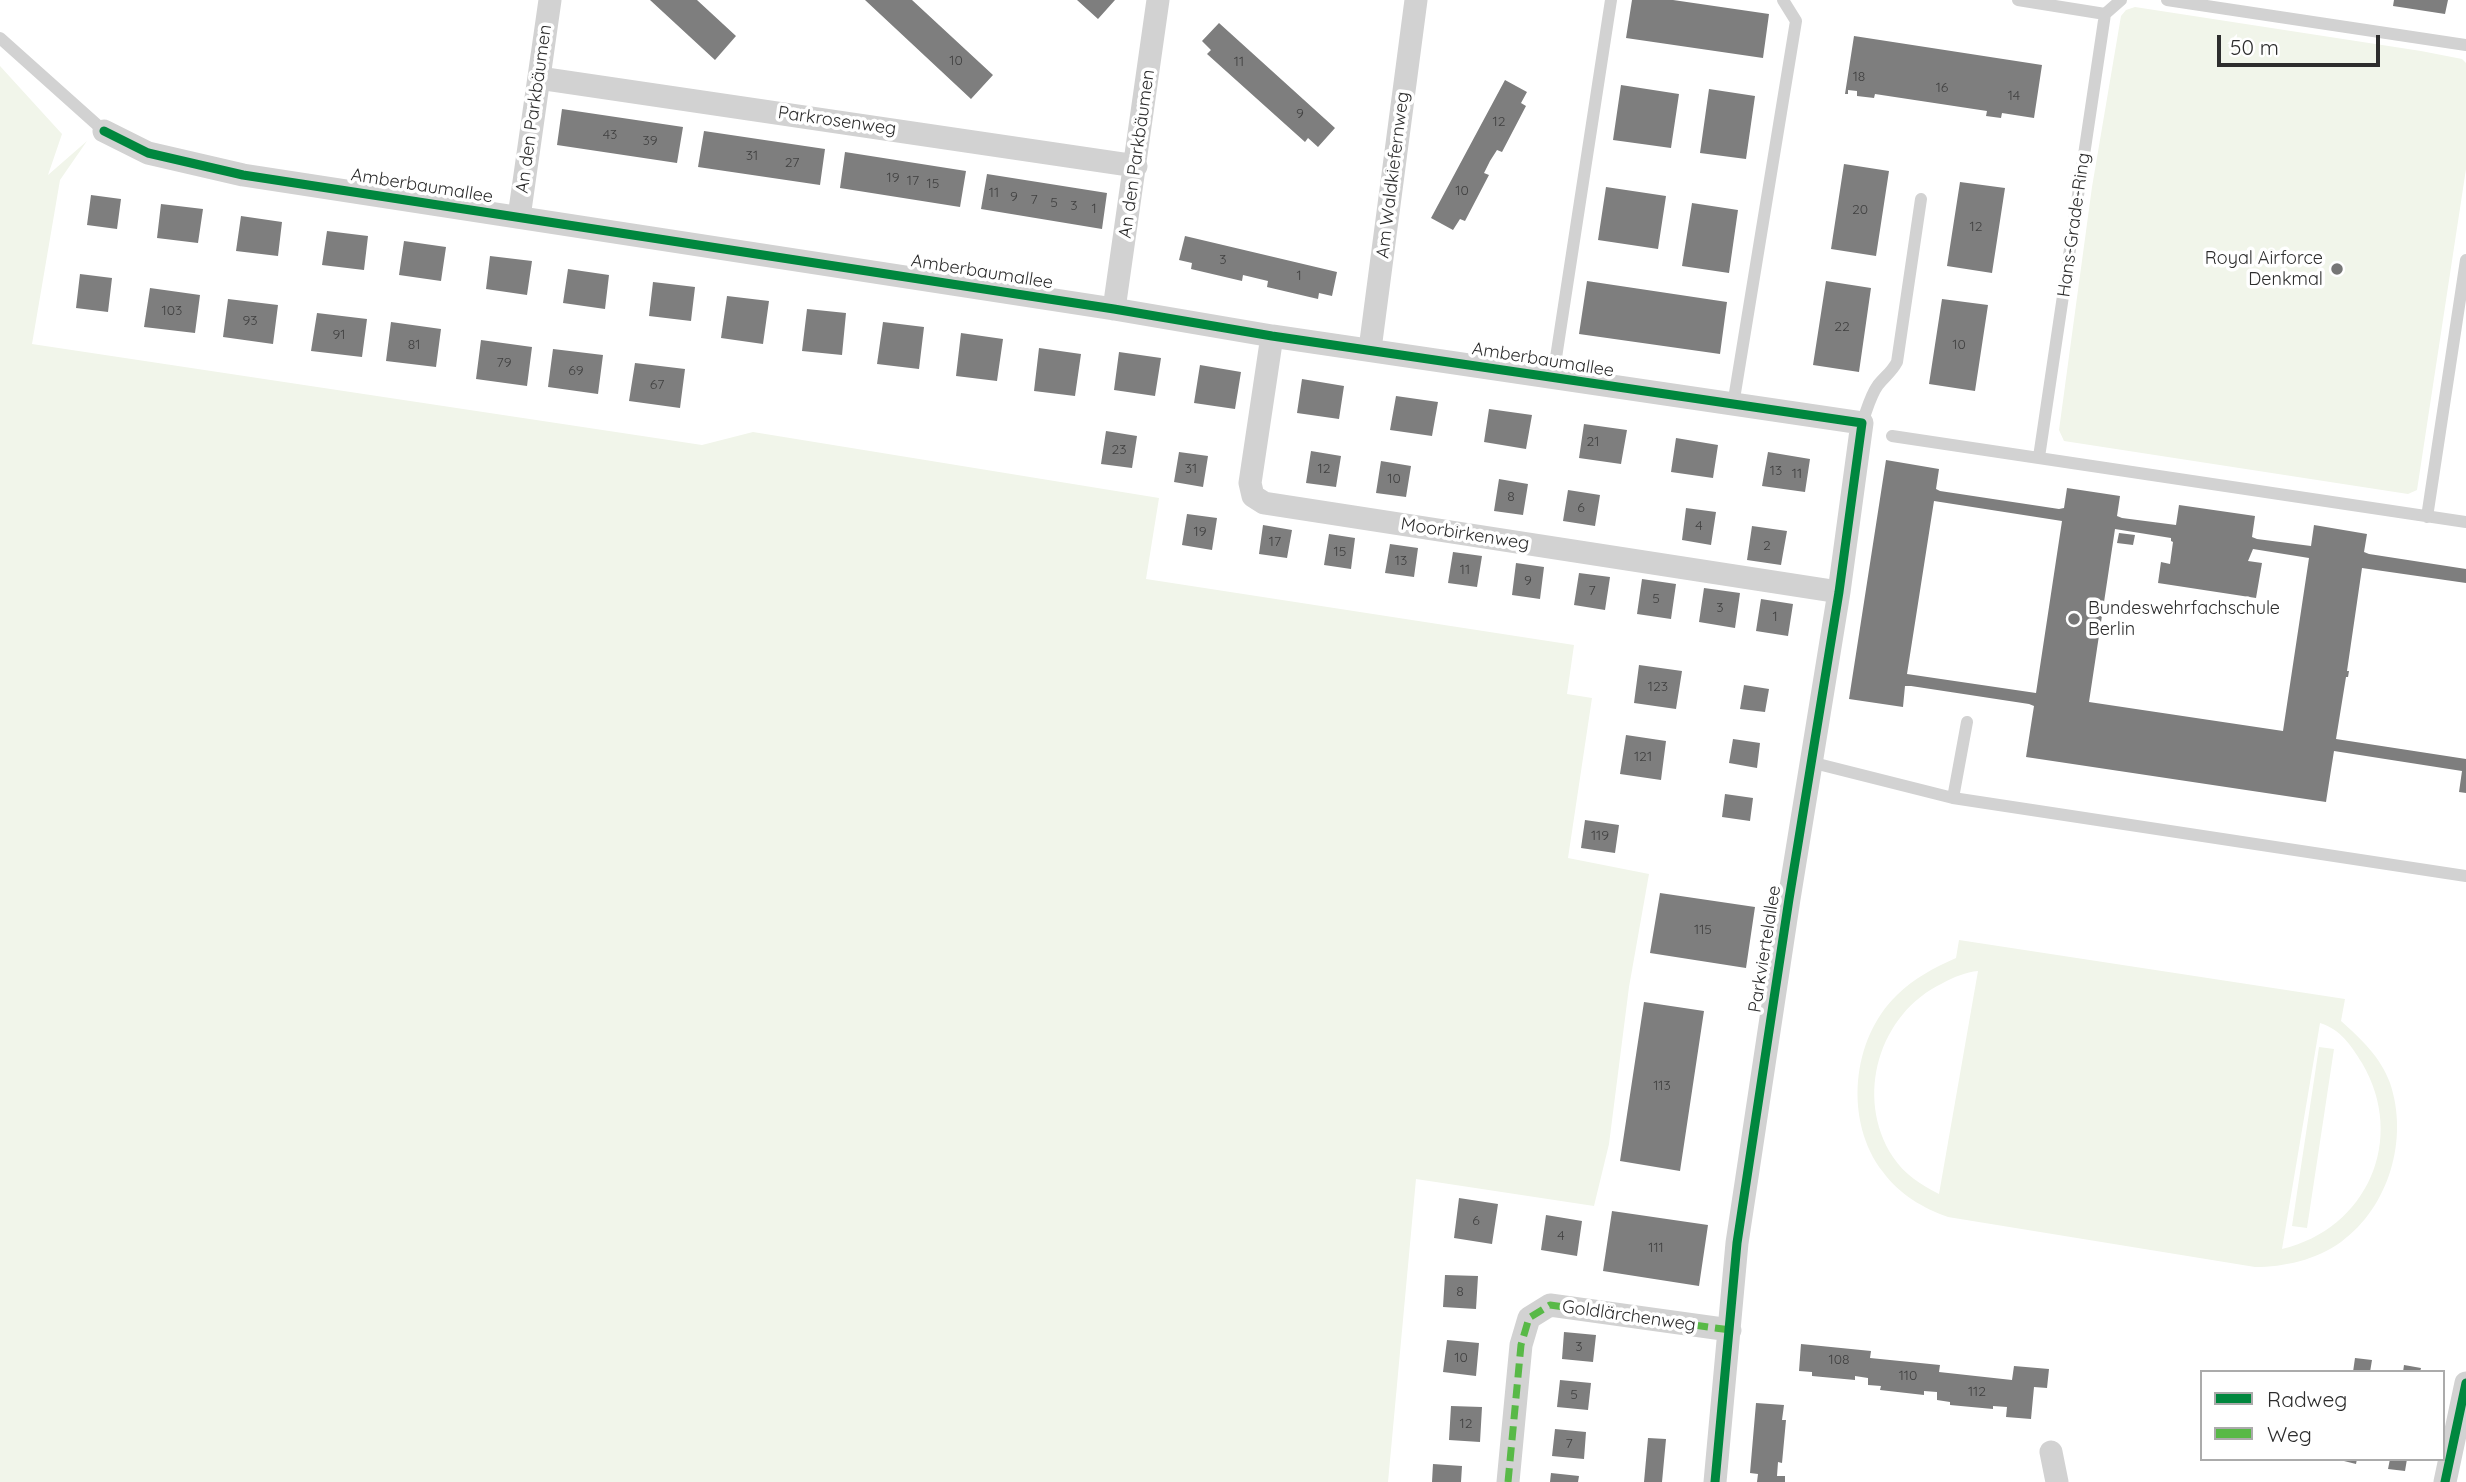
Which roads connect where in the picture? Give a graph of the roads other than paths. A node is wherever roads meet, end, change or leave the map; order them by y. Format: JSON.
{"nodes":[{"id":1,"x":550,"y":0,"type":"edge"},
{"id":2,"x":1158,"y":0,"type":"edge"},
{"id":3,"x":1416,"y":0,"type":"edge"},
{"id":4,"x":1611,"y":0,"type":"edge"},
{"id":5,"x":1783,"y":0,"type":"edge"},
{"id":6,"x":2018,"y":0,"type":"edge"},
{"id":7,"x":2121,"y":0,"type":"edge"},
{"id":8,"x":2167,"y":0,"type":"edge"},
{"id":9,"x":2105,"y":14,"type":"junction"},
{"id":10,"x":0,"y":38,"type":"edge"},
{"id":11,"x":2466,"y":45,"type":"edge"},
{"id":12,"x":539,"y":78,"type":"junction"},
{"id":13,"x":104,"y":131,"type":"joint"},
{"id":14,"x":1136,"y":166,"type":"junction"},
{"id":15,"x":1921,"y":200,"type":"dead end"},
{"id":16,"x":519,"y":217,"type":"junction"},
{"id":17,"x":2466,"y":260,"type":"edge"},
{"id":18,"x":1114,"y":309,"type":"junction"},
{"id":19,"x":1272,"y":336,"type":"junction"},
{"id":20,"x":1370,"y":349,"type":"junction"},
{"id":21,"x":1553,"y":377,"type":"junction"},
{"id":22,"x":1734,"y":405,"type":"junction"},
{"id":23,"x":1862,"y":423,"type":"junction"},
{"id":24,"x":1892,"y":436,"type":"dead end"},
{"id":25,"x":2039,"y":457,"type":"junction"},
{"id":26,"x":2427,"y":517,"type":"junction"},
{"id":27,"x":2466,"y":522,"type":"edge"},
{"id":28,"x":1839,"y":592,"type":"junction"},
{"id":29,"x":1968,"y":722,"type":"dead end"},
{"id":30,"x":1810,"y":762,"type":"junction"},
{"id":31,"x":1953,"y":799,"type":"junction"},
{"id":32,"x":2466,"y":876,"type":"edge"},
{"id":33,"x":1730,"y":1330,"type":"junction"},
{"id":34,"x":2466,"y":1383,"type":"edge"},
{"id":35,"x":2051,"y":1452,"type":"dead end"},
{"id":36,"x":1508,"y":1482,"type":"edge"},
{"id":37,"x":1715,"y":1482,"type":"edge"},
{"id":38,"x":2057,"y":1482,"type":"edge"},
{"id":39,"x":2445,"y":1482,"type":"edge"}],
"edges":[{"from":1,"to":12,"type":"street","name":"An den Parkbäumen"},
{"from":2,"to":14,"type":"street","name":"An den Parkbäumen"},
{"from":3,"to":20,"type":"street","name":"Am Waldkiefernweg"},
{"from":4,"to":21,"type":"lane"},
{"from":5,"to":22,"type":"lane"},
{"from":6,"to":9,"type":"lane"},
{"from":7,"to":9,"type":"lane"},
{"from":8,"to":11,"type":"lane"},
{"from":9,"to":25,"type":"lane","name":"Hans-Grade-Ring"},
{"from":10,"to":13,"type":"lane"},
{"from":12,"to":14,"type":"street","name":"Parkrosenweg"},
{"from":12,"to":16,"type":"street","name":"An den Parkbäumen"},
{"from":13,"to":16,"type":"street","name":"Amberbaumallee"},
{"from":14,"to":18,"type":"street","name":"An den Parkbäumen"},
{"from":15,"to":23,"type":"lane"},
{"from":16,"to":18,"type":"street","name":"Amberbaumallee"},
{"from":17,"to":26,"type":"lane"},
{"from":18,"to":19,"type":"street","name":"Amberbaumallee"},
{"from":19,"to":20,"type":"street","name":"Amberbaumallee"},
{"from":19,"to":28,"type":"street","name":"Moorbirkenweg"},
{"from":20,"to":21,"type":"street","name":"Amberbaumallee"},
{"from":21,"to":22,"type":"street","name":"Amberbaumallee"},
{"from":22,"to":23,"type":"street","name":"Amberbaumallee"},
{"from":23,"to":28,"type":"street","name":"Parkviertelallee"},
{"from":24,"to":25,"type":"lane"},
{"from":25,"to":26,"type":"lane"},
{"from":26,"to":27,"type":"lane"},
{"from":28,"to":30,"type":"street","name":"Parkviertelallee"},
{"from":29,"to":31,"type":"lane"},
{"from":30,"to":31,"type":"lane"},
{"from":30,"to":33,"type":"street","name":"Parkviertelallee"},
{"from":31,"to":32,"type":"lane"},
{"from":33,"to":36,"type":"street","name":"Goldlärchenweg"},
{"from":33,"to":37,"type":"street","name":"Parkviertelallee"},
{"from":34,"to":39,"type":"street"},
{"from":35,"to":38,"type":"street"}]}
